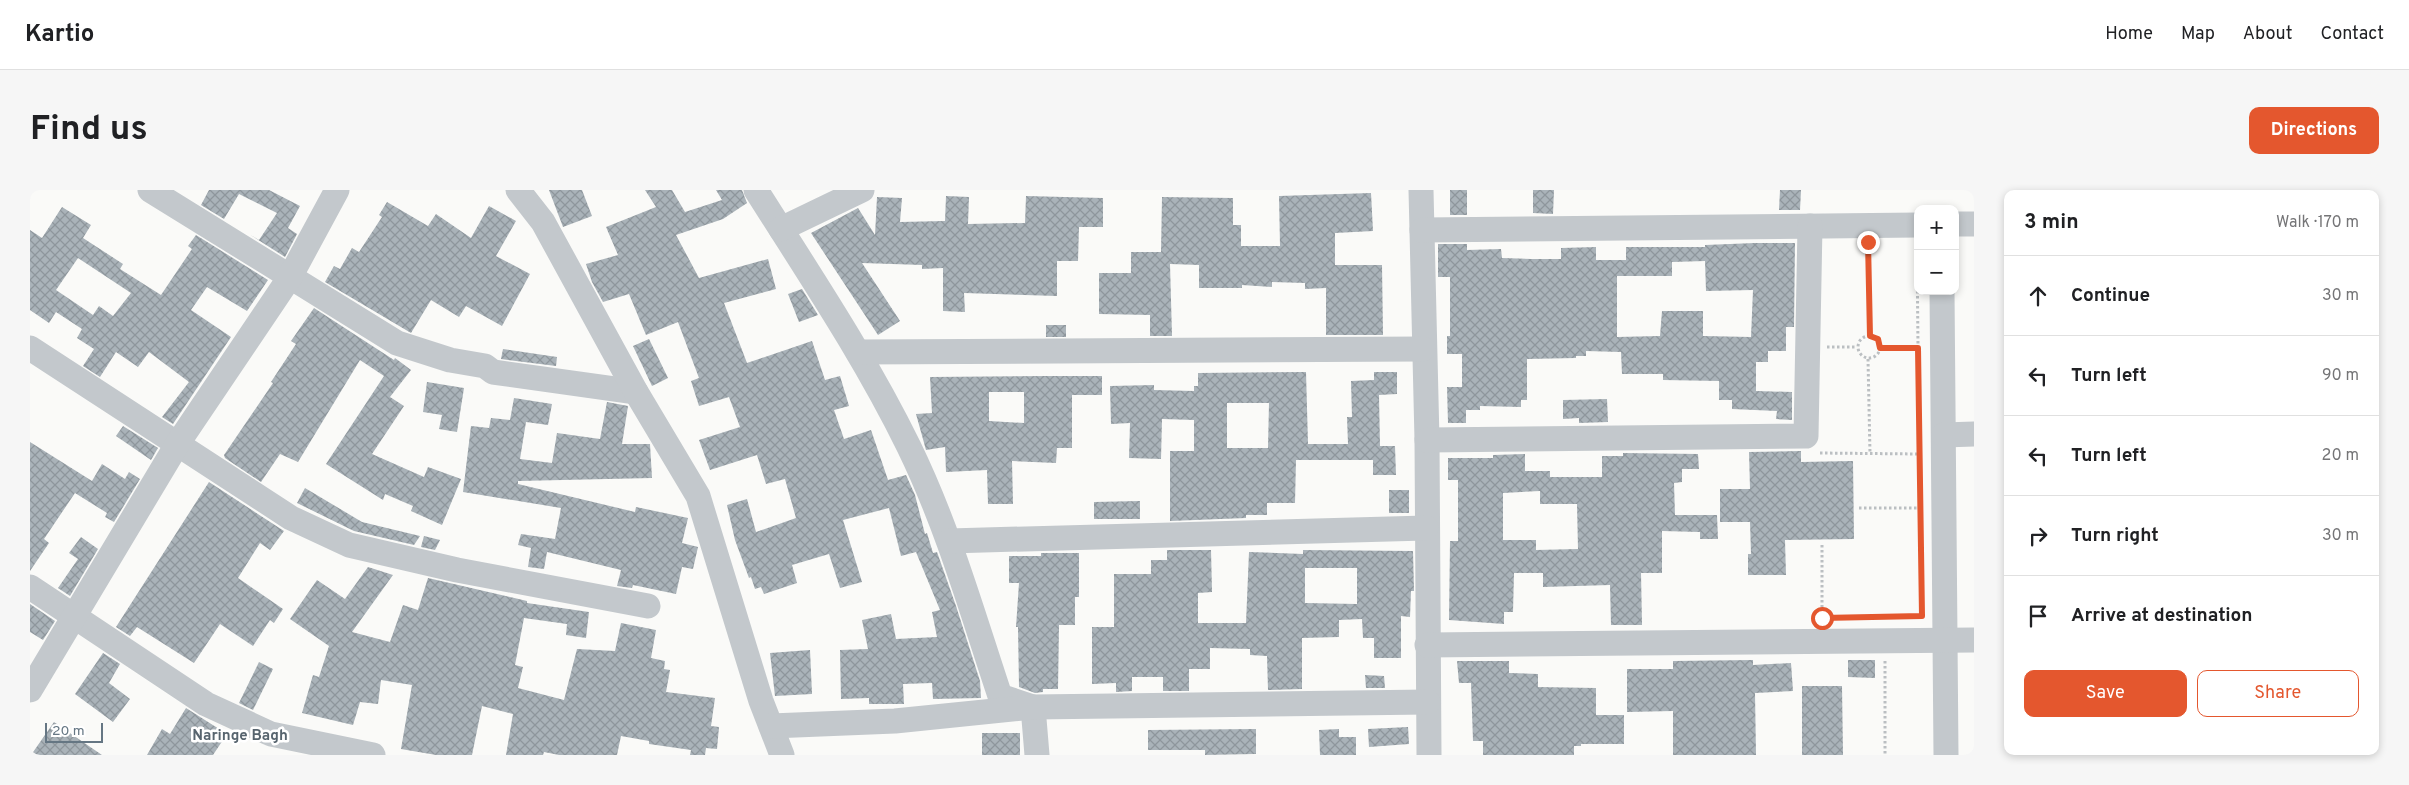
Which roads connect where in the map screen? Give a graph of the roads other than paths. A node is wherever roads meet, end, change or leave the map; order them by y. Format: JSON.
{"nodes":[{"id":1,"x":150,"y":190,"type":"edge"},
{"id":2,"x":338,"y":190,"type":"edge"},
{"id":3,"x":518,"y":190,"type":"edge"},
{"id":4,"x":756,"y":190,"type":"edge"},
{"id":5,"x":862,"y":190,"type":"edge"},
{"id":6,"x":1421,"y":190,"type":"edge"},
{"id":7,"x":1959,"y":224,"type":"edge"},
{"id":8,"x":1974,"y":224,"type":"edge"},
{"id":9,"x":1810,"y":226,"type":"junction"},
{"id":10,"x":781,"y":229,"type":"junction"},
{"id":11,"x":1422,"y":230,"type":"junction"},
{"id":12,"x":1914,"y":233,"type":"edge"},
{"id":13,"x":290,"y":277,"type":"junction"},
{"id":14,"x":1942,"y":295,"type":"edge"},
{"id":15,"x":30,"y":348,"type":"edge"},
{"id":16,"x":1423,"y":349,"type":"junction"},
{"id":17,"x":858,"y":352,"type":"junction"},
{"id":18,"x":636,"y":392,"type":"junction"},
{"id":19,"x":1974,"y":434,"type":"edge"},
{"id":20,"x":1944,"y":435,"type":"junction"},
{"id":21,"x":1427,"y":440,"type":"junction"},
{"id":22,"x":178,"y":443,"type":"junction"},
{"id":23,"x":1426,"y":528,"type":"junction"},
{"id":24,"x":949,"y":541,"type":"junction"},
{"id":25,"x":30,"y":587,"type":"edge"},
{"id":26,"x":648,"y":606,"type":"dead end"},
{"id":27,"x":76,"y":616,"type":"junction"},
{"id":28,"x":1945,"y":640,"type":"junction"},
{"id":29,"x":1974,"y":640,"type":"edge"},
{"id":30,"x":1427,"y":645,"type":"junction"},
{"id":31,"x":30,"y":690,"type":"edge"},
{"id":32,"x":1428,"y":702,"type":"junction"},
{"id":33,"x":1033,"y":707,"type":"junction"},
{"id":34,"x":771,"y":726,"type":"junction"},
{"id":35,"x":373,"y":755,"type":"edge"},
{"id":36,"x":782,"y":755,"type":"edge"},
{"id":37,"x":1036,"y":755,"type":"edge"},
{"id":38,"x":1429,"y":755,"type":"edge"},
{"id":39,"x":1946,"y":755,"type":"edge"}],
"edges":[{"from":1,"to":13,"type":"street"},
{"from":2,"to":13,"type":"street"},
{"from":3,"to":18,"type":"street"},
{"from":4,"to":10,"type":"street"},
{"from":5,"to":10,"type":"street"},
{"from":6,"to":11,"type":"street"},
{"from":7,"to":8,"type":"street"},
{"from":9,"to":11,"type":"street"},
{"from":9,"to":12,"type":"street"},
{"from":9,"to":21,"type":"street"},
{"from":10,"to":17,"type":"street"},
{"from":11,"to":16,"type":"street"},
{"from":13,"to":18,"type":"street"},
{"from":13,"to":22,"type":"street"},
{"from":14,"to":20,"type":"street"},
{"from":15,"to":22,"type":"street"},
{"from":16,"to":17,"type":"street"},
{"from":16,"to":21,"type":"street"},
{"from":17,"to":24,"type":"street"},
{"from":18,"to":34,"type":"street"},
{"from":19,"to":20,"type":"street"},
{"from":20,"to":28,"type":"street"},
{"from":21,"to":23,"type":"street"},
{"from":22,"to":26,"type":"street"},
{"from":22,"to":27,"type":"street"},
{"from":23,"to":24,"type":"street"},
{"from":23,"to":30,"type":"street"},
{"from":24,"to":33,"type":"street"},
{"from":25,"to":27,"type":"street"},
{"from":27,"to":31,"type":"street"},
{"from":27,"to":35,"type":"street"},
{"from":28,"to":29,"type":"street"},
{"from":28,"to":30,"type":"street"},
{"from":28,"to":39,"type":"street"},
{"from":30,"to":32,"type":"street"},
{"from":32,"to":33,"type":"street"},
{"from":32,"to":38,"type":"street"},
{"from":33,"to":34,"type":"street"},
{"from":33,"to":37,"type":"street"},
{"from":34,"to":36,"type":"street"}]}
